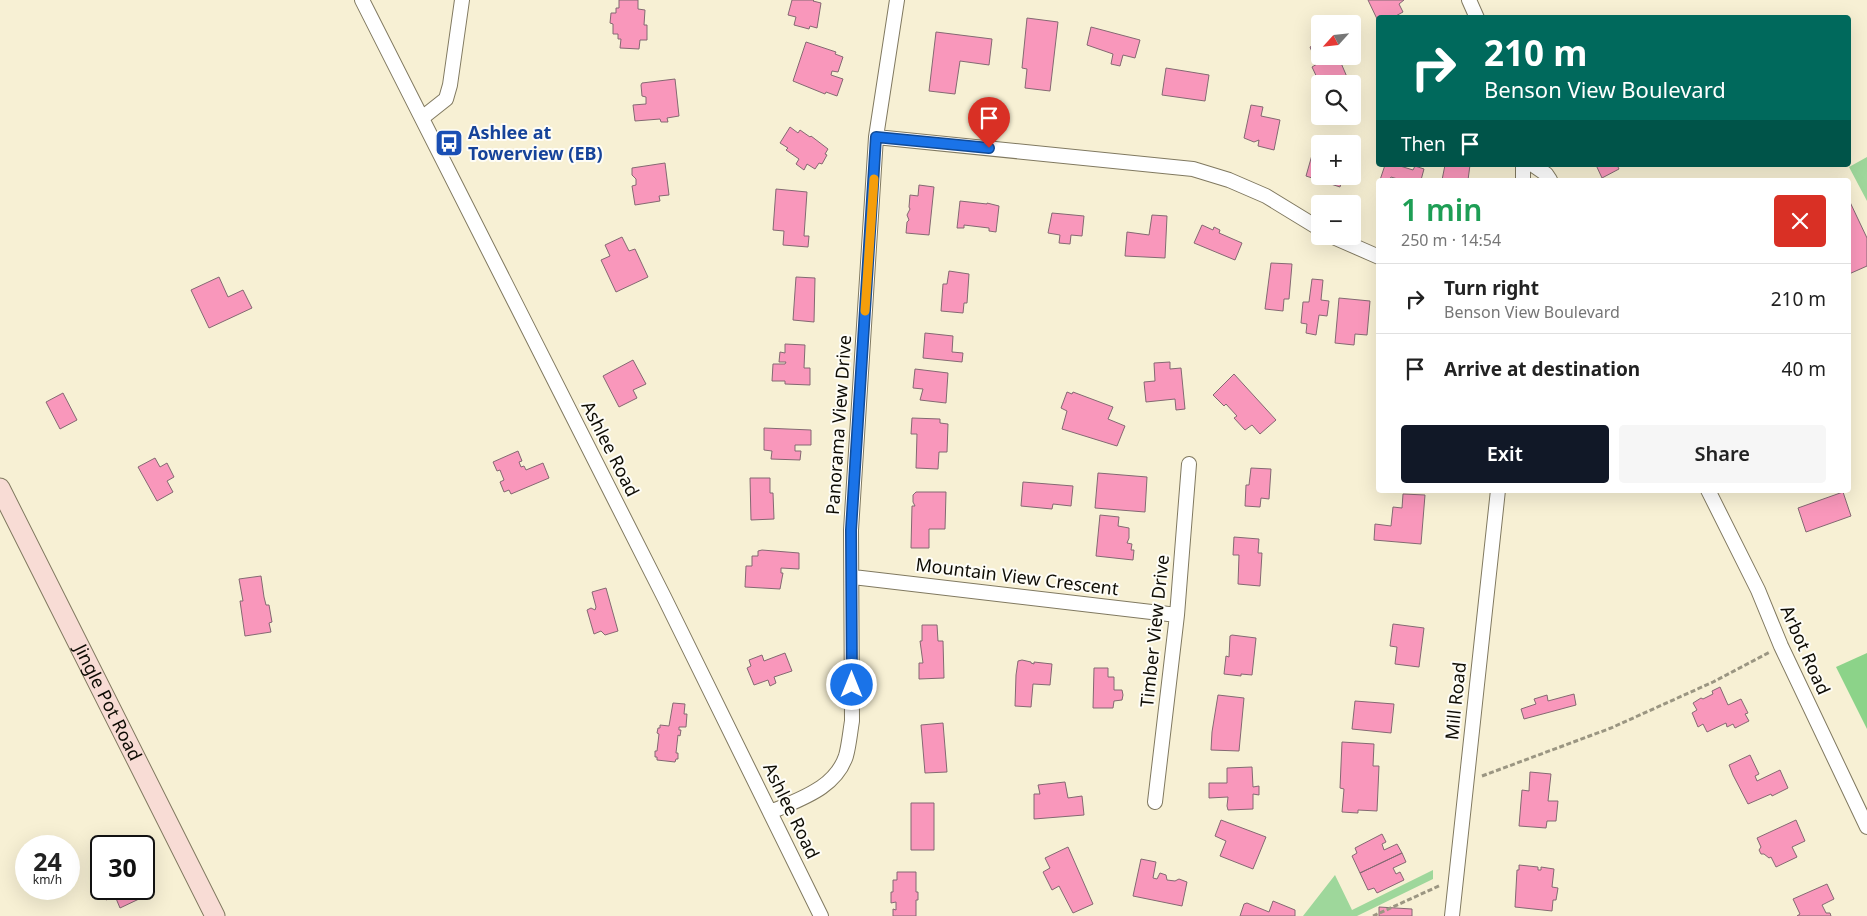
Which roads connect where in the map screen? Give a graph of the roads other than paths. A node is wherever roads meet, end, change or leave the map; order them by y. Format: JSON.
{"nodes":[{"id":1,"x":362,"y":0,"type":"edge"},
{"id":2,"x":462,"y":0,"type":"edge"},
{"id":3,"x":897,"y":0,"type":"edge"},
{"id":4,"x":1470,"y":0,"type":"edge"},
{"id":5,"x":1476,"y":15,"type":"edge"},
{"id":6,"x":422,"y":118,"type":"junction"},
{"id":7,"x":876,"y":137,"type":"junction"},
{"id":8,"x":1536,"y":167,"type":"edge"},
{"id":9,"x":1549,"y":178,"type":"edge"},
{"id":10,"x":1311,"y":224,"type":"edge"},
{"id":11,"x":1352,"y":245,"type":"edge"},
{"id":12,"x":1376,"y":256,"type":"edge"},
{"id":13,"x":1189,"y":464,"type":"dead end"},
{"id":14,"x":0,"y":488,"type":"edge"},
{"id":15,"x":1498,"y":493,"type":"edge"},
{"id":16,"x":1710,"y":493,"type":"edge"},
{"id":17,"x":853,"y":577,"type":"junction"},
{"id":18,"x":1177,"y":615,"type":"junction"},
{"id":19,"x":1155,"y":802,"type":"dead end"},
{"id":20,"x":771,"y":812,"type":"junction"},
{"id":21,"x":1867,"y":826,"type":"edge"},
{"id":22,"x":215,"y":916,"type":"edge"},
{"id":23,"x":821,"y":916,"type":"edge"},
{"id":24,"x":1452,"y":916,"type":"edge"}],
"edges":[{"from":1,"to":6,"type":"street","name":"Ashlee Road"},
{"from":2,"to":6,"type":"street"},
{"from":3,"to":7,"type":"street","name":"Panorama View Drive"},
{"from":4,"to":5,"type":"street"},
{"from":6,"to":20,"type":"street","name":"Ashlee Road"},
{"from":7,"to":10,"type":"street"},
{"from":7,"to":17,"type":"street","name":"Panorama View Drive"},
{"from":8,"to":9,"type":"street"},
{"from":11,"to":12,"type":"street"},
{"from":13,"to":18,"type":"street","name":"Timber View Drive"},
{"from":14,"to":22,"type":"street","name":"Jingle Pot Road"},
{"from":15,"to":24,"type":"street","name":"Mill Road"},
{"from":16,"to":21,"type":"street","name":"Arbot Road"},
{"from":17,"to":18,"type":"street","name":"Mountain View Crescent"},
{"from":17,"to":20,"type":"street","name":"Panorama View Drive"},
{"from":18,"to":19,"type":"street","name":"Timber View Drive"},
{"from":20,"to":23,"type":"street","name":"Ashlee Road"}]}
